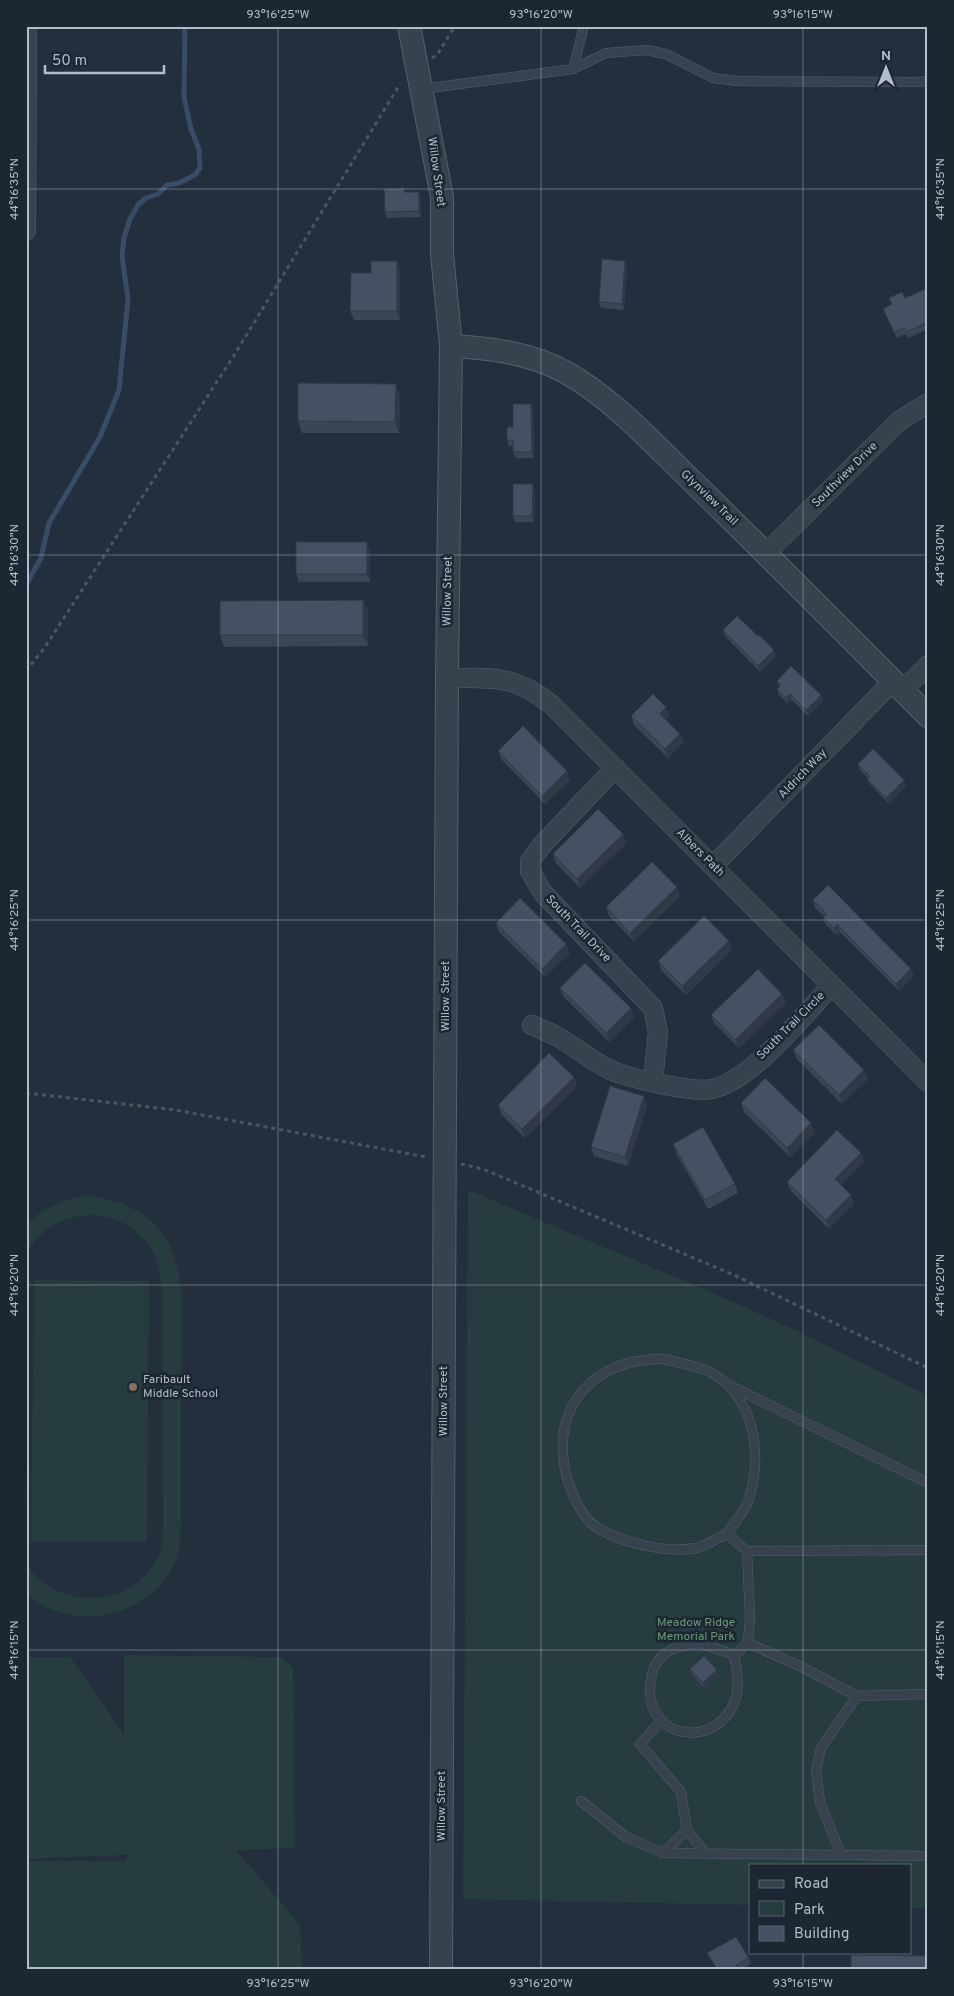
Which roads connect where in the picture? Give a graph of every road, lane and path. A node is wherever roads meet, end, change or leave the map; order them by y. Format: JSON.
{"nodes":[{"id":1,"x":27,"y":26,"type":"edge"},
{"id":2,"x":409,"y":26,"type":"edge"},
{"id":3,"x":455,"y":26,"type":"edge"},
{"id":4,"x":584,"y":26,"type":"edge"},
{"id":5,"x":573,"y":69,"type":"junction"},
{"id":6,"x":420,"y":79,"type":"junction"},
{"id":7,"x":928,"y":80,"type":"edge"},
{"id":8,"x":26,"y":232,"type":"edge"},
{"id":9,"x":451,"y":346,"type":"junction"},
{"id":10,"x":928,"y":402,"type":"edge"},
{"id":11,"x":766,"y":553,"type":"junction"},
{"id":12,"x":928,"y":665,"type":"edge"},
{"id":13,"x":26,"y":671,"type":"edge"},
{"id":14,"x":447,"y":678,"type":"junction"},
{"id":15,"x":897,"y":686,"type":"junction"},
{"id":16,"x":928,"y":716,"type":"edge"},
{"id":17,"x":615,"y":768,"type":"junction"},
{"id":18,"x":713,"y":866,"type":"junction"},
{"id":19,"x":831,"y":986,"type":"junction"},
{"id":20,"x":532,"y":1025,"type":"dead end"},
{"id":21,"x":653,"y":1081,"type":"junction"},
{"id":22,"x":928,"y":1082,"type":"edge"},
{"id":23,"x":26,"y":1093,"type":"edge"},
{"id":24,"x":445,"y":1160,"type":"junction"},
{"id":25,"x":928,"y":1368,"type":"edge"},
{"id":26,"x":731,"y":1386,"type":"junction"},
{"id":27,"x":928,"y":1483,"type":"edge"},
{"id":28,"x":727,"y":1534,"type":"junction"},
{"id":29,"x":928,"y":1550,"type":"edge"},
{"id":30,"x":747,"y":1551,"type":"junction"},
{"id":31,"x":748,"y":1644,"type":"junction"},
{"id":32,"x":734,"y":1655,"type":"junction"},
{"id":33,"x":928,"y":1694,"type":"edge"},
{"id":34,"x":857,"y":1696,"type":"junction"},
{"id":35,"x":661,"y":1721,"type":"junction"},
{"id":36,"x":582,"y":1801,"type":"dead end"},
{"id":37,"x":687,"y":1830,"type":"junction"},
{"id":38,"x":705,"y":1852,"type":"junction"},
{"id":39,"x":663,"y":1853,"type":"junction"},
{"id":40,"x":841,"y":1855,"type":"junction"},
{"id":41,"x":928,"y":1856,"type":"edge"},
{"id":42,"x":442,"y":1970,"type":"edge"}],
"edges":[{"from":1,"to":8,"type":"street"},
{"from":2,"to":6,"type":"street","name":"Willow Street"},
{"from":3,"to":6,"type":"path"},
{"from":4,"to":5,"type":"lane"},
{"from":5,"to":6,"type":"lane"},
{"from":5,"to":7,"type":"lane"},
{"from":6,"to":9,"type":"street","name":"Willow Street"},
{"from":6,"to":13,"type":"path"},
{"from":9,"to":11,"type":"street","name":"Glynview Trail"},
{"from":9,"to":14,"type":"street","name":"Willow Street"},
{"from":10,"to":11,"type":"street","name":"Southview Drive"},
{"from":11,"to":15,"type":"street","name":"Glynview Trail"},
{"from":12,"to":15,"type":"street","name":"Aldrich Way"},
{"from":14,"to":17,"type":"street","name":"Albers Path"},
{"from":14,"to":24,"type":"street","name":"Willow Street"},
{"from":15,"to":16,"type":"street","name":"Glynview Trail"},
{"from":15,"to":18,"type":"street","name":"Aldrich Way"},
{"from":17,"to":18,"type":"street","name":"Albers Path"},
{"from":17,"to":21,"type":"street","name":"South Trail Drive"},
{"from":18,"to":19,"type":"street","name":"Albers Path"},
{"from":19,"to":21,"type":"street","name":"South Trail Circle"},
{"from":19,"to":22,"type":"street","name":"Albers Path"},
{"from":20,"to":21,"type":"street","name":"South Trail Circle"},
{"from":23,"to":24,"type":"path"},
{"from":24,"to":25,"type":"path"},
{"from":24,"to":42,"type":"street","name":"Willow Street"},
{"from":26,"to":27,"type":"lane"},
{"from":26,"to":28,"type":"lane"},
{"from":26,"to":28,"type":"lane"},
{"from":28,"to":30,"type":"lane"},
{"from":29,"to":30,"type":"lane"},
{"from":30,"to":31,"type":"lane"},
{"from":31,"to":32,"type":"lane"},
{"from":31,"to":34,"type":"lane"},
{"from":32,"to":35,"type":"lane"},
{"from":32,"to":35,"type":"lane"},
{"from":33,"to":34,"type":"lane"},
{"from":34,"to":40,"type":"lane"},
{"from":35,"to":37,"type":"lane"},
{"from":36,"to":39,"type":"lane"},
{"from":37,"to":38,"type":"lane"},
{"from":37,"to":39,"type":"lane"},
{"from":38,"to":39,"type":"lane"},
{"from":38,"to":40,"type":"lane"},
{"from":40,"to":41,"type":"lane"}]}
